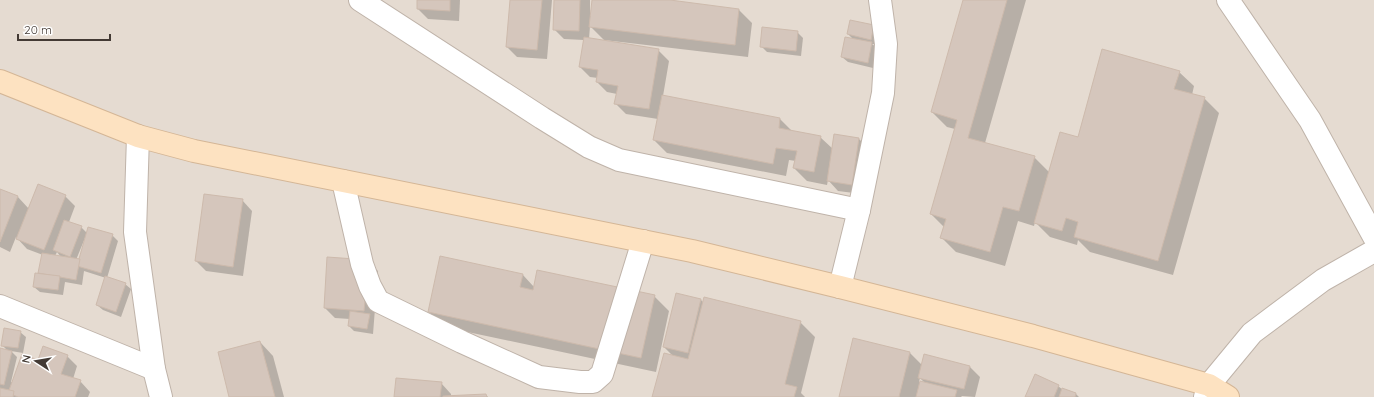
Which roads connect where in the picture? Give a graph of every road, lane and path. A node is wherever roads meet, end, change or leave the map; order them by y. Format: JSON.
{"nodes":[{"id":1,"x":360,"y":0,"type":"edge"},
{"id":2,"x":880,"y":0,"type":"edge"},
{"id":3,"x":1228,"y":0,"type":"edge"},
{"id":4,"x":0,"y":81,"type":"edge"},
{"id":5,"x":138,"y":136,"type":"junction"},
{"id":6,"x":343,"y":181,"type":"junction"},
{"id":7,"x":859,"y":210,"type":"junction"},
{"id":8,"x":1374,"y":237,"type":"edge"},
{"id":9,"x":643,"y":241,"type":"junction"},
{"id":10,"x":1374,"y":251,"type":"edge"},
{"id":11,"x":840,"y":287,"type":"junction"},
{"id":12,"x":0,"y":306,"type":"edge"},
{"id":13,"x":154,"y":369,"type":"junction"},
{"id":14,"x":1207,"y":391,"type":"edge"},
{"id":15,"x":161,"y":397,"type":"edge"},
{"id":16,"x":1228,"y":397,"type":"edge"}],
"edges":[{"from":1,"to":7,"type":"street"},
{"from":2,"to":7,"type":"street"},
{"from":3,"to":8,"type":"street"},
{"from":4,"to":5,"type":"main road"},
{"from":5,"to":6,"type":"main road"},
{"from":5,"to":13,"type":"street"},
{"from":6,"to":9,"type":"main road"},
{"from":6,"to":9,"type":"street"},
{"from":7,"to":11,"type":"street"},
{"from":9,"to":11,"type":"main road"},
{"from":10,"to":14,"type":"street"},
{"from":11,"to":14,"type":"main road"},
{"from":12,"to":13,"type":"street"},
{"from":13,"to":15,"type":"street"},
{"from":14,"to":16,"type":"main road"}]}
